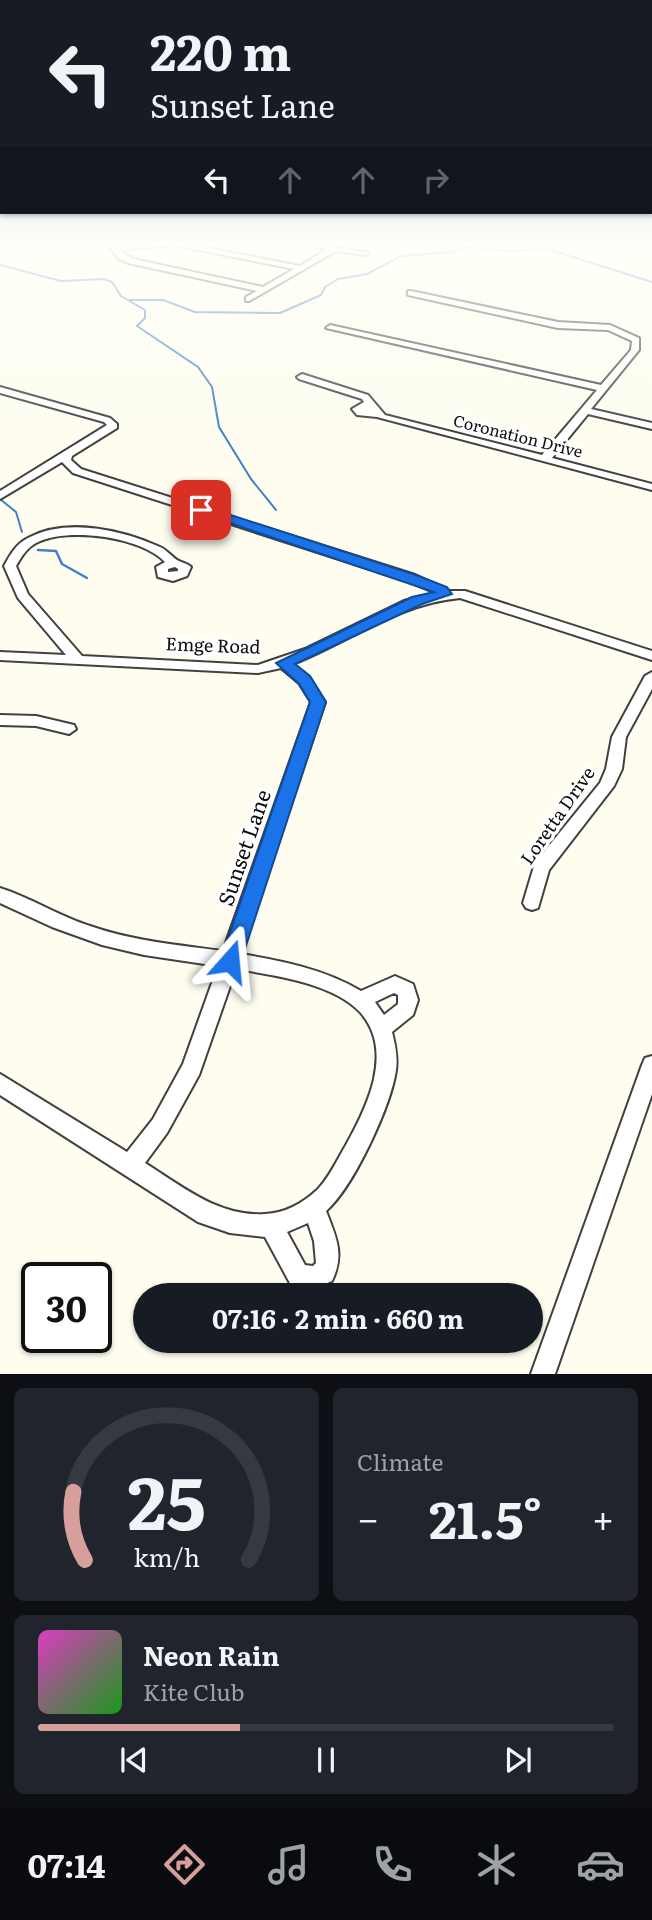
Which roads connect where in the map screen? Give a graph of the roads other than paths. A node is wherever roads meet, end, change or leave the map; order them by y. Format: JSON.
{"nodes":[{"id":1,"x":471,"y":306,"type":"edge"},
{"id":2,"x":330,"y":328,"type":"dead end"},
{"id":3,"x":302,"y":377,"type":"dead end"},
{"id":4,"x":601,"y":388,"type":"junction"},
{"id":5,"x":0,"y":390,"type":"edge"},
{"id":6,"x":584,"y":410,"type":"junction"},
{"id":7,"x":652,"y":426,"type":"edge"},
{"id":8,"x":66,"y":454,"type":"junction"},
{"id":9,"x":545,"y":459,"type":"junction"},
{"id":10,"x":652,"y":487,"type":"edge"},
{"id":11,"x":0,"y":496,"type":"edge"},
{"id":12,"x":172,"y":563,"type":"dead end"},
{"id":13,"x":6,"y":573,"type":"edge"},
{"id":14,"x":445,"y":594,"type":"junction"},
{"id":15,"x":0,"y":656,"type":"edge"},
{"id":16,"x":652,"y":656,"type":"edge"},
{"id":17,"x":77,"y":659,"type":"junction"},
{"id":18,"x":284,"y":663,"type":"junction"},
{"id":19,"x":652,"y":676,"type":"edge"},
{"id":20,"x":0,"y":720,"type":"edge"},
{"id":21,"x":69,"y":729,"type":"dead end"},
{"id":22,"x":0,"y":895,"type":"edge"},
{"id":23,"x":532,"y":903,"type":"dead end"},
{"id":24,"x":230,"y":961,"type":"junction"},
{"id":25,"x":360,"y":1000,"type":"junction"},
{"id":26,"x":381,"y":1029,"type":"junction"},
{"id":27,"x":652,"y":1065,"type":"edge"},
{"id":28,"x":0,"y":1084,"type":"edge"},
{"id":29,"x":131,"y":1165,"type":"junction"},
{"id":30,"x":312,"y":1206,"type":"junction"},
{"id":31,"x":271,"y":1224,"type":"junction"},
{"id":32,"x":543,"y":1374,"type":"edge"}],
"edges":[{"from":1,"to":4,"type":"street"},
{"from":2,"to":4,"type":"street"},
{"from":3,"to":9,"type":"street","name":"Coronation Drive"},
{"from":4,"to":6,"type":"street"},
{"from":5,"to":8,"type":"street"},
{"from":6,"to":7,"type":"street"},
{"from":6,"to":9,"type":"street"},
{"from":8,"to":11,"type":"street"},
{"from":8,"to":14,"type":"street"},
{"from":9,"to":10,"type":"street","name":"Coronation Drive"},
{"from":12,"to":13,"type":"street"},
{"from":13,"to":17,"type":"street"},
{"from":14,"to":16,"type":"street","name":"Emge Road"},
{"from":14,"to":18,"type":"street","name":"Emge Road"},
{"from":15,"to":17,"type":"street","name":"Emge Road"},
{"from":17,"to":18,"type":"street","name":"Emge Road"},
{"from":18,"to":24,"type":"street","name":"Sunset Lane"},
{"from":19,"to":23,"type":"street","name":"Loretta Drive"},
{"from":20,"to":21,"type":"street"},
{"from":22,"to":24,"type":"street"},
{"from":24,"to":25,"type":"street"},
{"from":24,"to":29,"type":"street","name":"Sunset Lane"},
{"from":25,"to":26,"type":"street"},
{"from":25,"to":26,"type":"street"},
{"from":26,"to":30,"type":"street"},
{"from":27,"to":32,"type":"street"},
{"from":28,"to":29,"type":"street"},
{"from":29,"to":31,"type":"street"},
{"from":30,"to":31,"type":"street"},
{"from":30,"to":31,"type":"street"}]}
